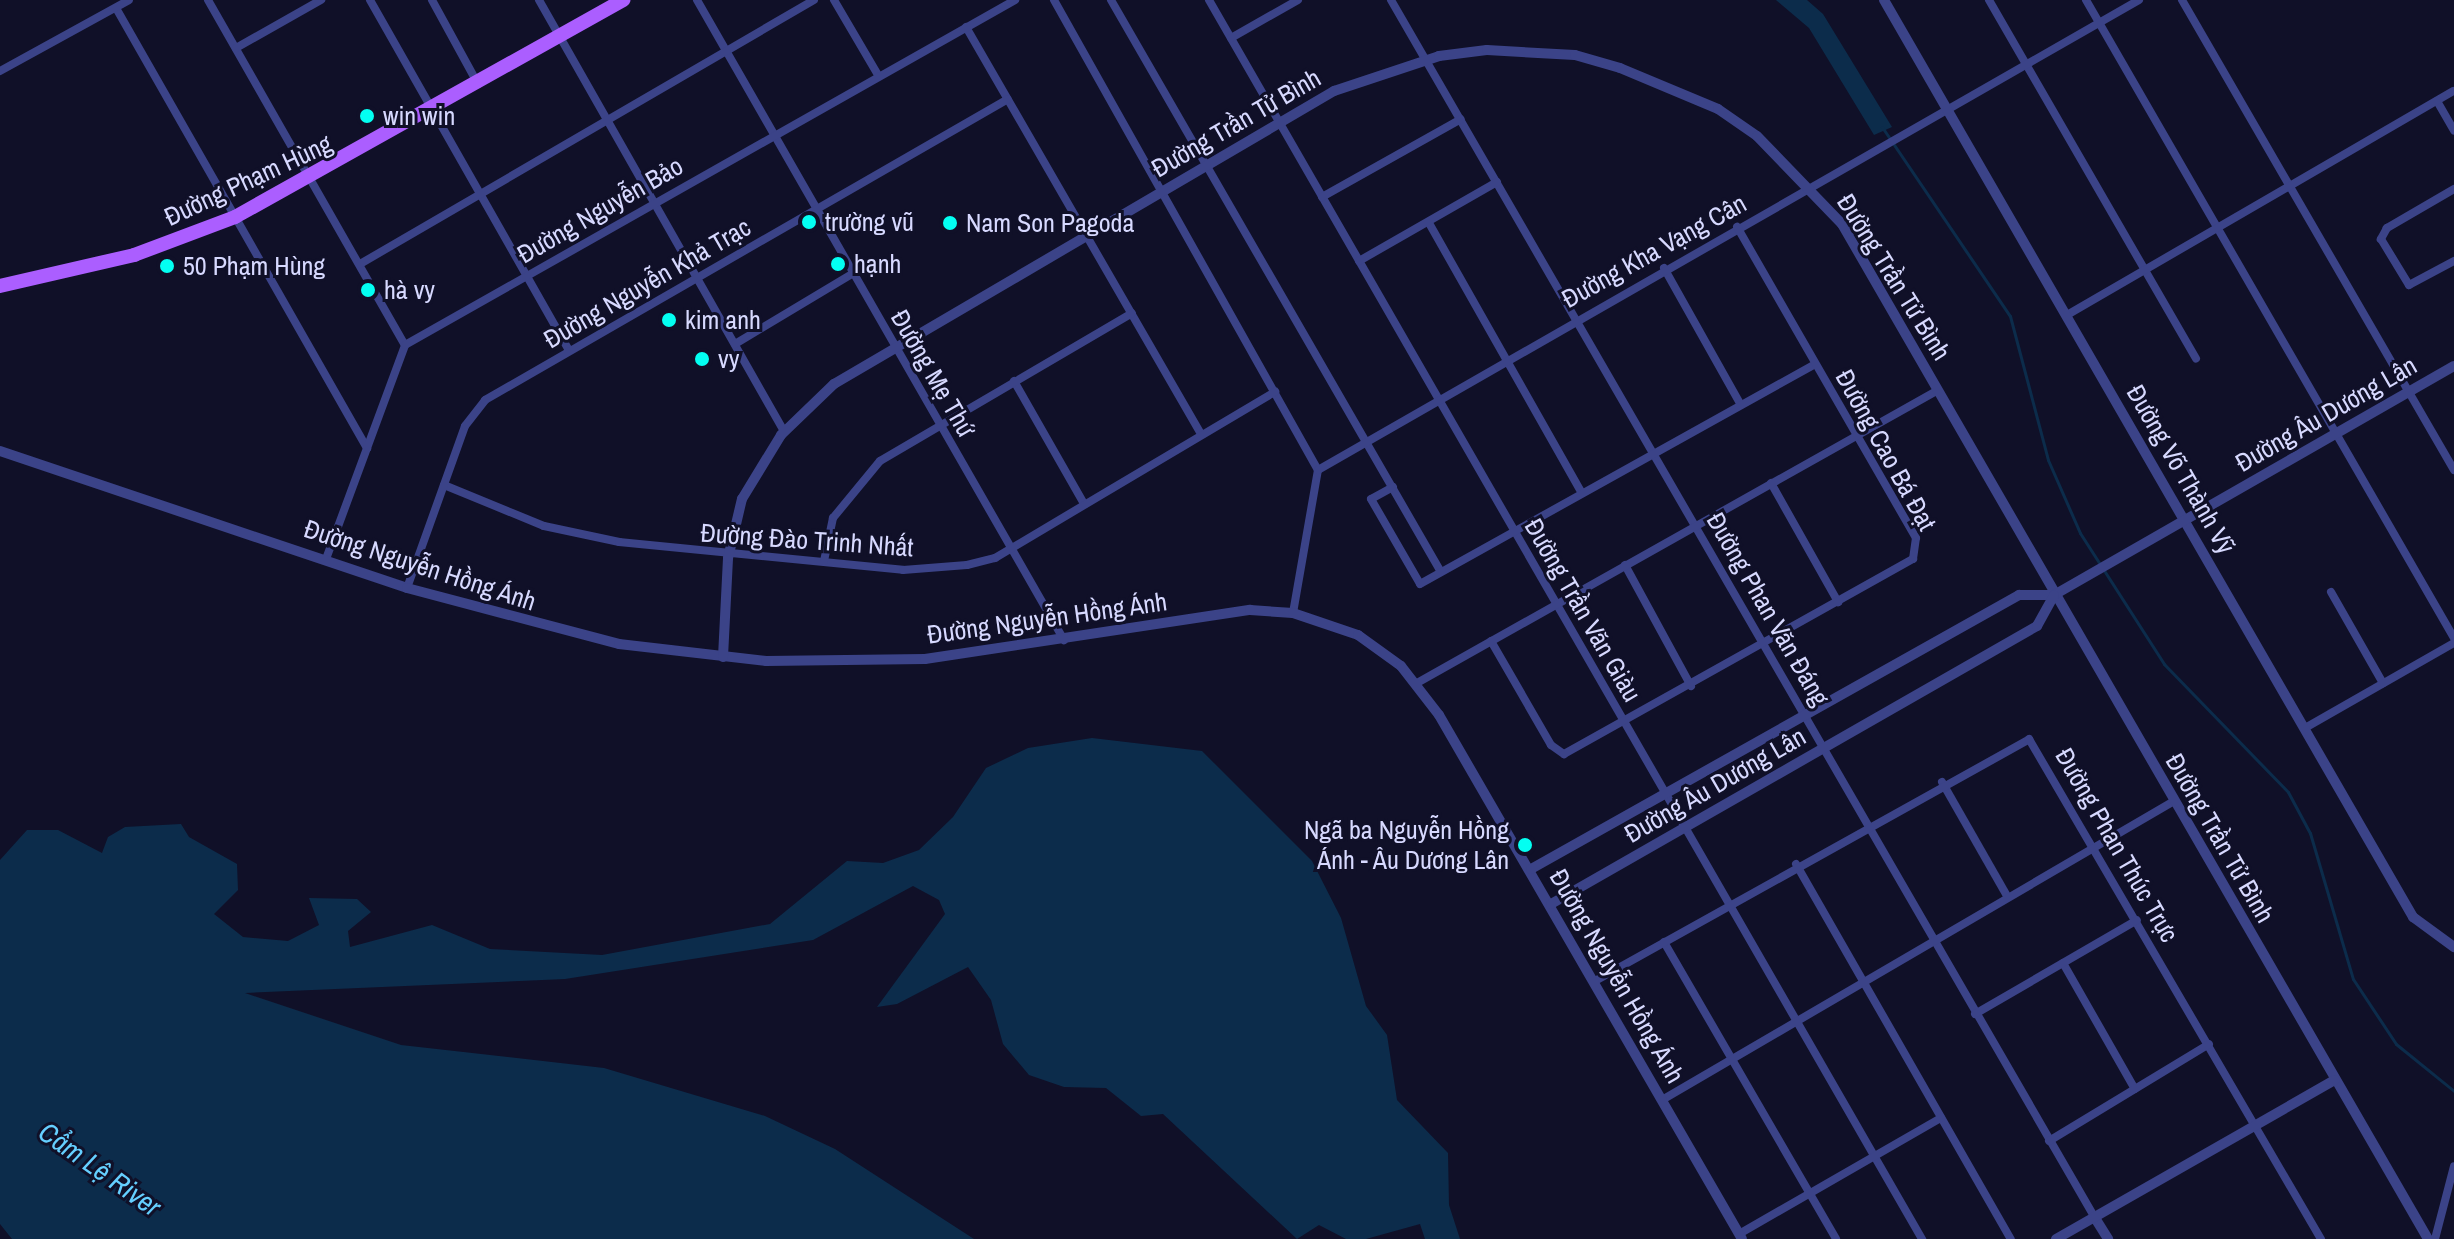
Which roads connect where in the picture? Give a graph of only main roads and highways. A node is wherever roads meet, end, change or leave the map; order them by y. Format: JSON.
{"nodes":[{"id":1,"x":623,"y":0,"type":"edge"},
{"id":2,"x":0,"y":286,"type":"edge"}],
"edges":[{"from":1,"to":2,"type":"main road","name":"Đường Phạm Hùng"}]}
